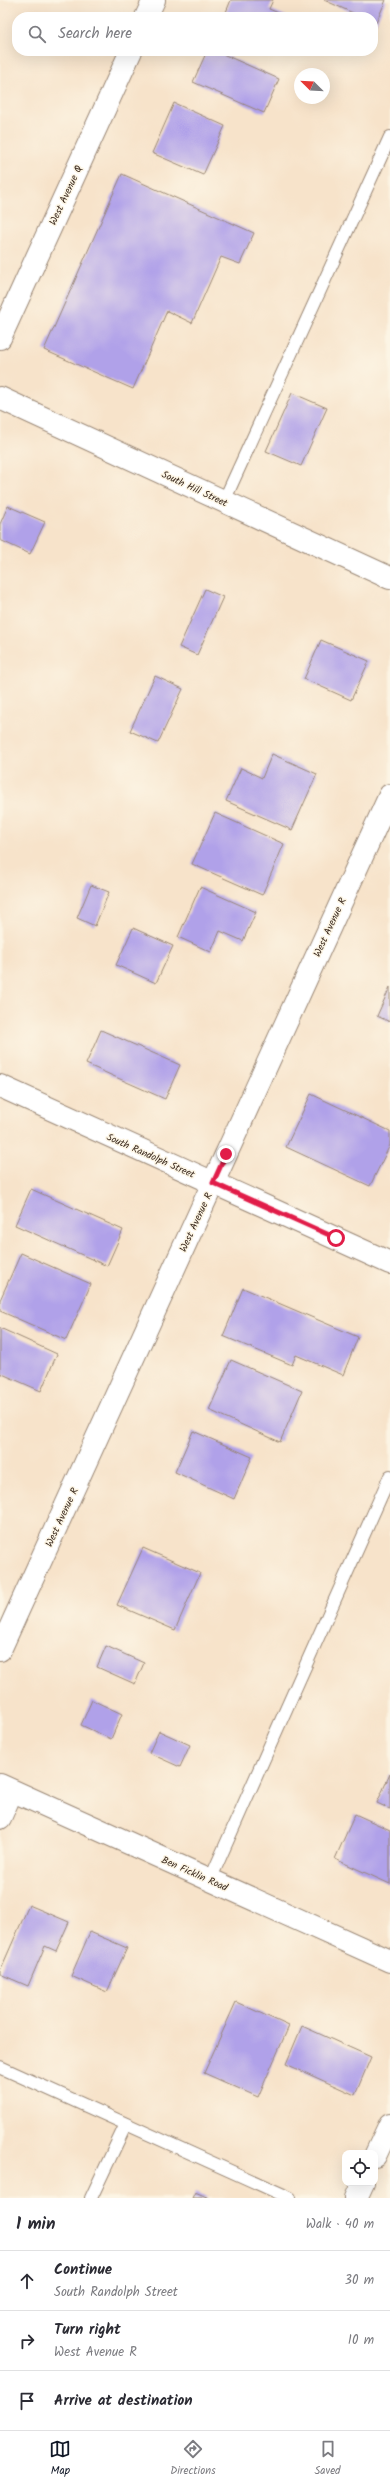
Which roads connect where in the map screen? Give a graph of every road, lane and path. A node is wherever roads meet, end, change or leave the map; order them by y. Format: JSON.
{"nodes":[{"id":1,"x":154,"y":0,"type":"edge"},
{"id":2,"x":148,"y":12,"type":"edge"},
{"id":3,"x":129,"y":56,"type":"edge"},
{"id":4,"x":390,"y":137,"type":"edge"},
{"id":5,"x":0,"y":338,"type":"edge"},
{"id":6,"x":0,"y":398,"type":"edge"},
{"id":7,"x":224,"y":501,"type":"junction"},
{"id":8,"x":390,"y":578,"type":"edge"},
{"id":9,"x":390,"y":795,"type":"edge"},
{"id":10,"x":0,"y":1086,"type":"edge"},
{"id":11,"x":213,"y":1183,"type":"junction"},
{"id":12,"x":390,"y":1263,"type":"edge"},
{"id":13,"x":390,"y":1476,"type":"edge"},
{"id":14,"x":0,"y":1650,"type":"edge"},
{"id":15,"x":6,"y":1788,"type":"edge"},
{"id":16,"x":0,"y":1818,"type":"edge"},
{"id":17,"x":210,"y":1880,"type":"junction"},
{"id":18,"x":390,"y":1961,"type":"edge"},
{"id":19,"x":0,"y":2067,"type":"edge"},
{"id":20,"x":126,"y":2124,"type":"junction"},
{"id":21,"x":390,"y":2124,"type":"edge"},
{"id":22,"x":378,"y":2150,"type":"edge"},
{"id":23,"x":362,"y":2186,"type":"edge"},
{"id":24,"x":91,"y":2198,"type":"edge"},
{"id":25,"x":290,"y":2198,"type":"edge"},
{"id":26,"x":356,"y":2198,"type":"edge"}],
"edges":[{"from":1,"to":2,"type":"street"},
{"from":3,"to":5,"type":"street","name":"West Avenue Q"},
{"from":4,"to":7,"type":"lane"},
{"from":6,"to":7,"type":"street","name":"South Hill Street"},
{"from":7,"to":8,"type":"street","name":"South Hill Street"},
{"from":9,"to":11,"type":"street","name":"West Avenue R"},
{"from":10,"to":11,"type":"street","name":"South Randolph Street"},
{"from":11,"to":12,"type":"street","name":"South Randolph Street"},
{"from":11,"to":14,"type":"street","name":"West Avenue R"},
{"from":13,"to":17,"type":"lane"},
{"from":15,"to":16,"type":"street"},
{"from":15,"to":17,"type":"street","name":"Ben Ficklin Road"},
{"from":17,"to":18,"type":"street","name":"Ben Ficklin Road"},
{"from":19,"to":20,"type":"lane"},
{"from":20,"to":24,"type":"lane"},
{"from":20,"to":25,"type":"lane"},
{"from":21,"to":22,"type":"street"},
{"from":23,"to":26,"type":"street"}]}
